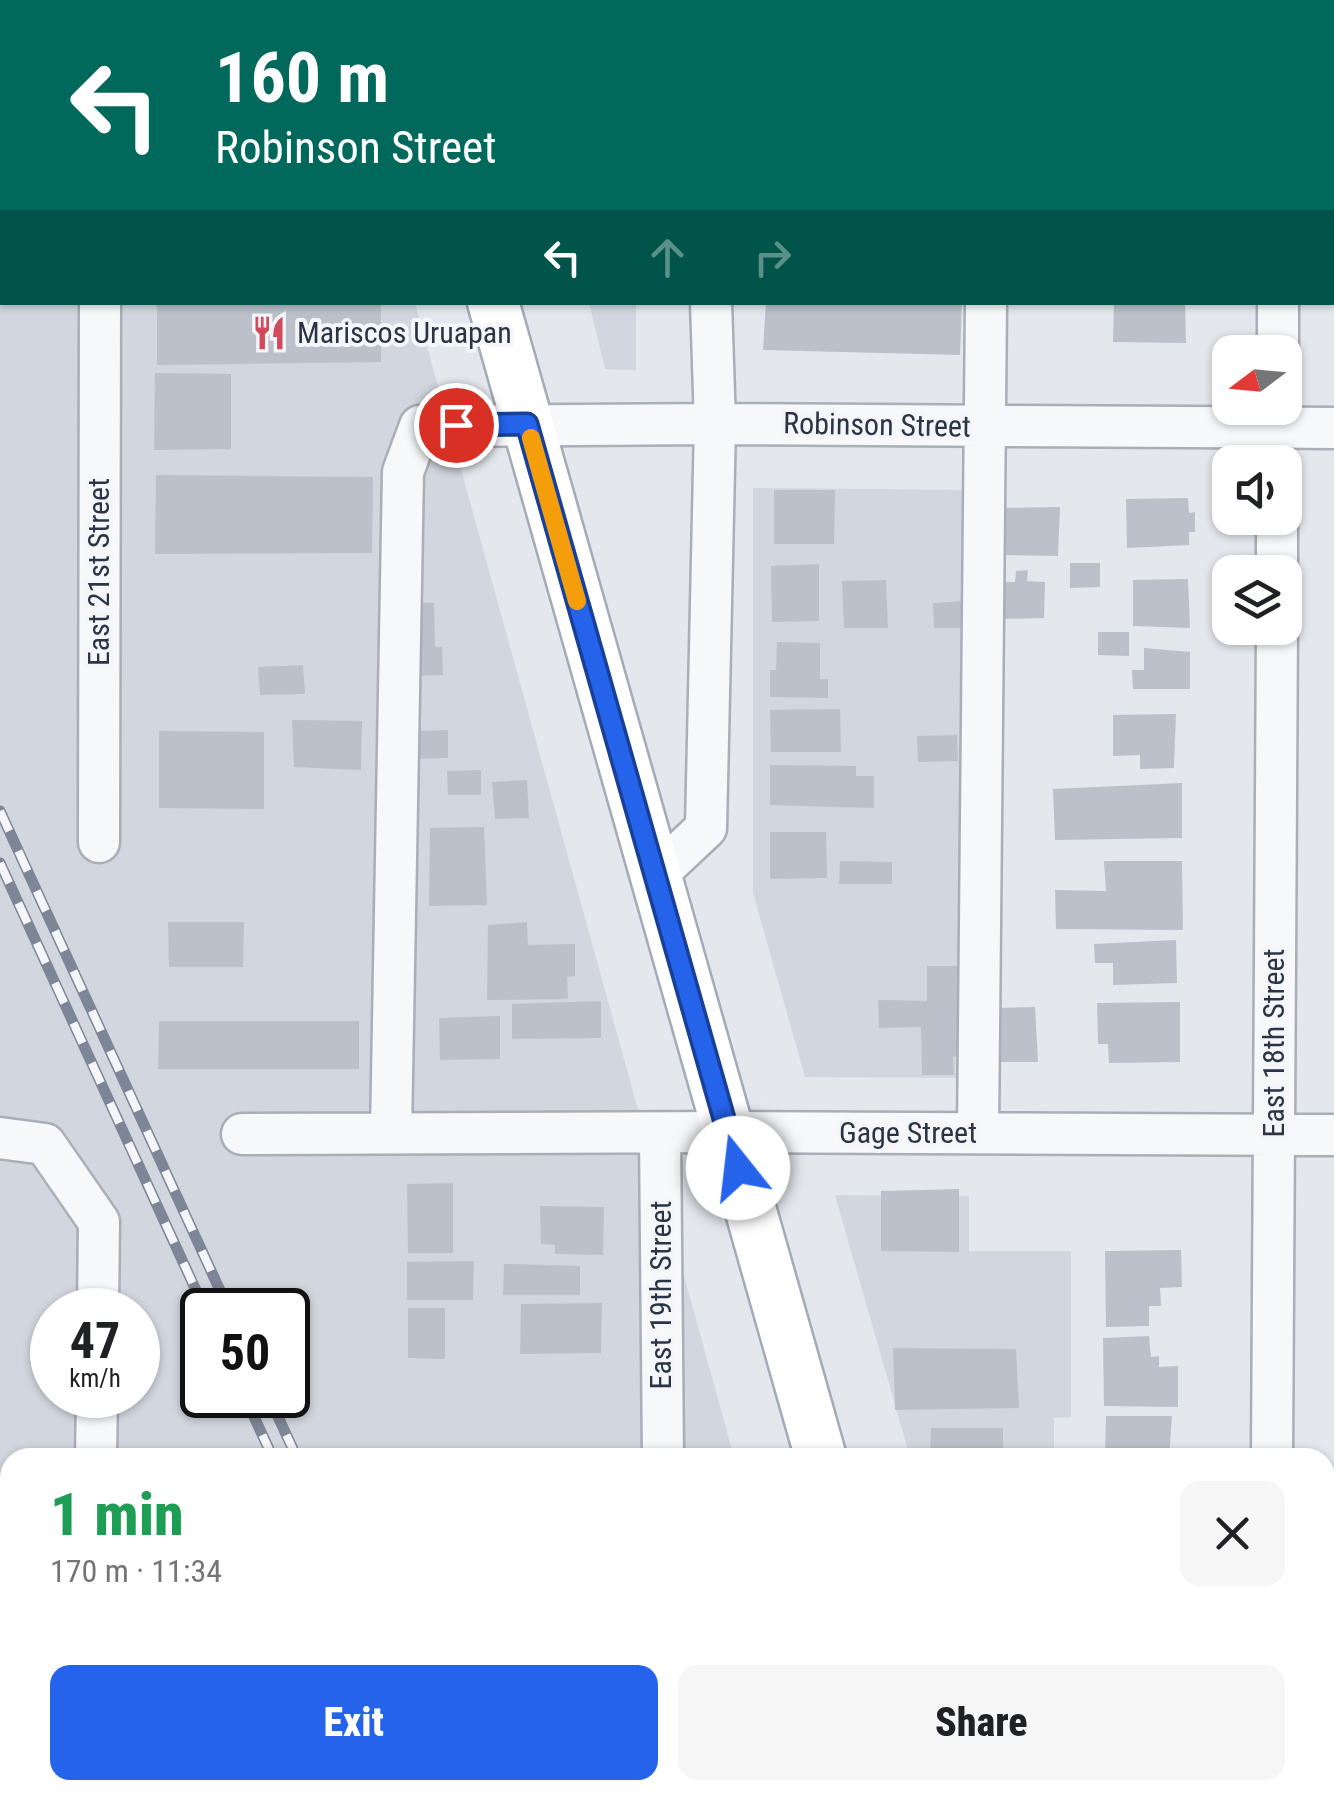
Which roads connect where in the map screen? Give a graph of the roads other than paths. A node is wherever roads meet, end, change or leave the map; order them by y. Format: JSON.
{"nodes":[{"id":1,"x":100,"y":305,"type":"edge"},
{"id":2,"x":494,"y":305,"type":"edge"},
{"id":3,"x":711,"y":305,"type":"edge"},
{"id":4,"x":986,"y":305,"type":"edge"},
{"id":5,"x":1278,"y":305,"type":"edge"},
{"id":6,"x":1278,"y":335,"type":"edge"},
{"id":7,"x":527,"y":424,"type":"junction"},
{"id":8,"x":715,"y":424,"type":"junction"},
{"id":9,"x":986,"y":426,"type":"junction"},
{"id":10,"x":1334,"y":428,"type":"edge"},
{"id":11,"x":1278,"y":433,"type":"edge"},
{"id":12,"x":1276,"y":645,"type":"edge"},
{"id":13,"x":99,"y":842,"type":"dead end"},
{"id":14,"x":655,"y":876,"type":"junction"},
{"id":15,"x":728,"y":1132,"type":"junction"},
{"id":16,"x":391,"y":1133,"type":"junction"},
{"id":17,"x":978,"y":1133,"type":"junction"},
{"id":18,"x":242,"y":1134,"type":"dead end"},
{"id":19,"x":660,"y":1134,"type":"junction"},
{"id":20,"x":1274,"y":1135,"type":"junction"},
{"id":21,"x":1334,"y":1135,"type":"edge"},
{"id":22,"x":0,"y":1138,"type":"edge"},
{"id":23,"x":98,"y":1288,"type":"edge"},
{"id":24,"x":97,"y":1418,"type":"edge"},
{"id":25,"x":96,"y":1448,"type":"edge"},
{"id":26,"x":663,"y":1448,"type":"edge"},
{"id":27,"x":817,"y":1448,"type":"edge"},
{"id":28,"x":1272,"y":1448,"type":"edge"}],
"edges":[{"from":1,"to":13,"type":"street","name":"East 21st Street"},
{"from":2,"to":7,"type":"main road"},
{"from":3,"to":8,"type":"street"},
{"from":4,"to":9,"type":"street"},
{"from":5,"to":6,"type":"street"},
{"from":7,"to":8,"type":"street","name":"Robinson Street"},
{"from":7,"to":14,"type":"main road"},
{"from":7,"to":16,"type":"street","name":"Robinson Street"},
{"from":8,"to":9,"type":"street","name":"Robinson Street"},
{"from":8,"to":14,"type":"street"},
{"from":9,"to":11,"type":"street","name":"Robinson Street"},
{"from":9,"to":17,"type":"street"},
{"from":10,"to":11,"type":"street","name":"Robinson Street"},
{"from":12,"to":20,"type":"street","name":"East 18th Street"},
{"from":14,"to":15,"type":"main road"},
{"from":15,"to":17,"type":"street","name":"Gage Street"},
{"from":15,"to":19,"type":"street","name":"Gage Street"},
{"from":15,"to":27,"type":"main road"},
{"from":16,"to":18,"type":"street","name":"Gage Street"},
{"from":16,"to":19,"type":"street","name":"Gage Street"},
{"from":17,"to":20,"type":"street","name":"Gage Street"},
{"from":19,"to":26,"type":"street","name":"East 19th Street"},
{"from":20,"to":21,"type":"street","name":"Gage Street"},
{"from":20,"to":28,"type":"street","name":"East 18th Street"},
{"from":22,"to":23,"type":"street"},
{"from":24,"to":25,"type":"street"}]}
